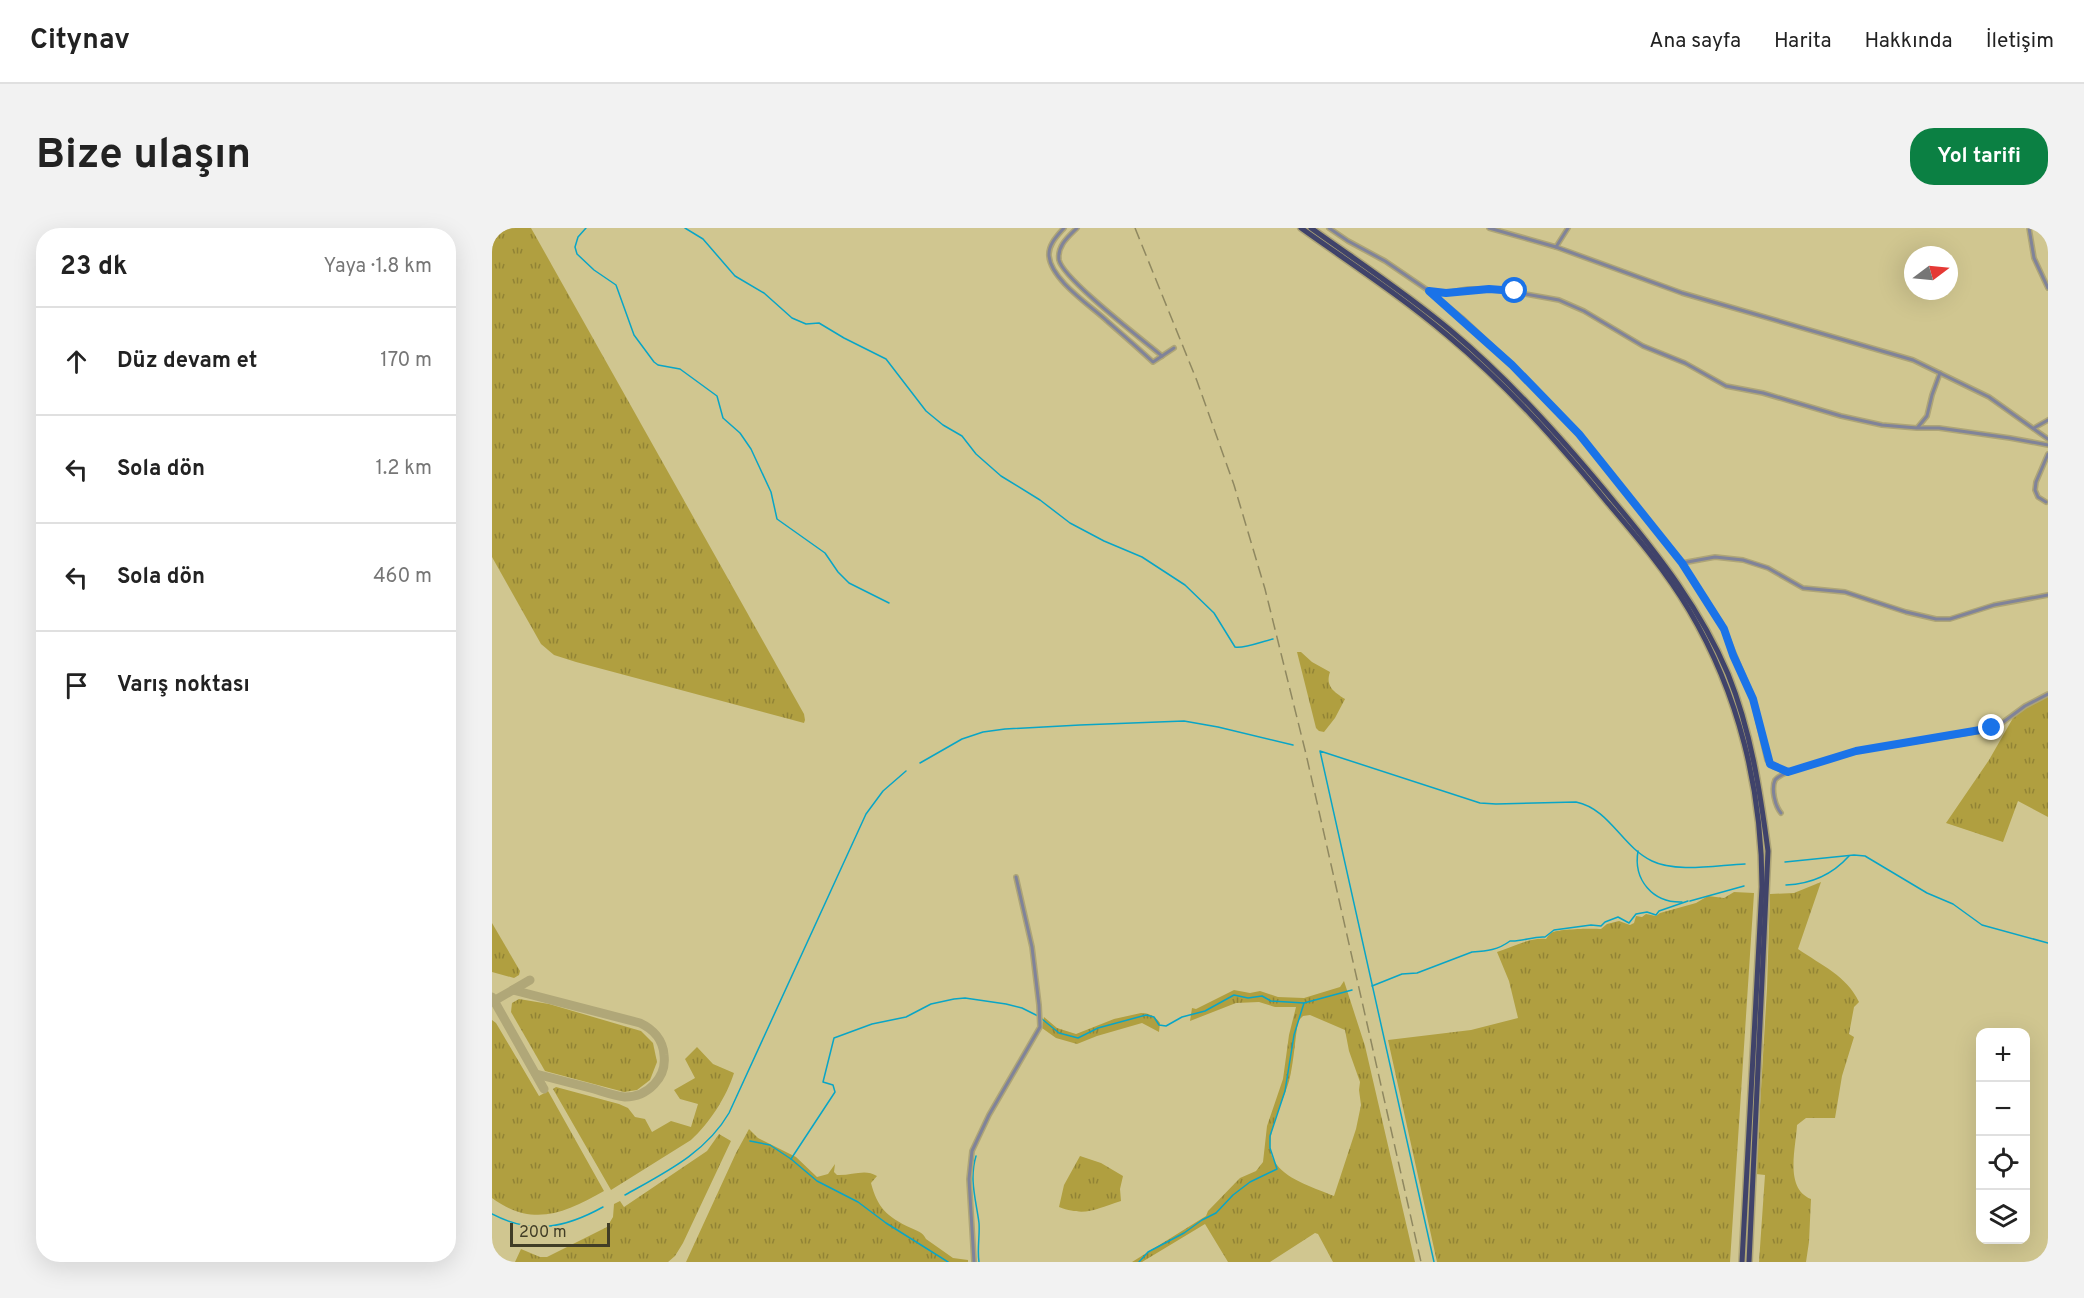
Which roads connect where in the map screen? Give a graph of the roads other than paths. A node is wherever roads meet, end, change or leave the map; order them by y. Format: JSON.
{"nodes":[{"id":1,"x":1064,"y":228,"type":"edge"},
{"id":2,"x":1077,"y":228,"type":"edge"},
{"id":3,"x":1301,"y":228,"type":"edge"},
{"id":4,"x":1311,"y":228,"type":"edge"},
{"id":5,"x":1329,"y":228,"type":"edge"},
{"id":6,"x":1491,"y":228,"type":"edge"},
{"id":7,"x":1568,"y":228,"type":"edge"},
{"id":8,"x":2029,"y":228,"type":"edge"},
{"id":9,"x":1556,"y":247,"type":"junction"},
{"id":10,"x":2048,"y":288,"type":"edge"},
{"id":11,"x":1429,"y":291,"type":"junction"},
{"id":12,"x":1174,"y":348,"type":"dead end"},
{"id":13,"x":1162,"y":356,"type":"junction"},
{"id":14,"x":1941,"y":373,"type":"junction"},
{"id":15,"x":2048,"y":420,"type":"edge"},
{"id":16,"x":1917,"y":428,"type":"junction"},
{"id":17,"x":2034,"y":428,"type":"junction"},
{"id":18,"x":2048,"y":439,"type":"edge"},
{"id":19,"x":2048,"y":446,"type":"edge"},
{"id":20,"x":2048,"y":454,"type":"edge"},
{"id":21,"x":2046,"y":502,"type":"dead end"},
{"id":22,"x":1682,"y":563,"type":"junction"},
{"id":23,"x":2048,"y":594,"type":"edge"},
{"id":24,"x":2048,"y":694,"type":"edge"},
{"id":25,"x":1788,"y":772,"type":"junction"},
{"id":26,"x":1781,"y":813,"type":"dead end"},
{"id":27,"x":1765,"y":851,"type":"junction"},
{"id":28,"x":1016,"y":877,"type":"dead end"},
{"id":29,"x":1755,"y":1076,"type":"junction"},
{"id":30,"x":974,"y":1262,"type":"edge"},
{"id":31,"x":1741,"y":1262,"type":"edge"},
{"id":32,"x":1749,"y":1262,"type":"edge"}],
"edges":[{"from":1,"to":13,"type":"street"},
{"from":2,"to":13,"type":"street"},
{"from":3,"to":27,"type":"highway"},
{"from":4,"to":27,"type":"highway"},
{"from":5,"to":11,"type":"street"},
{"from":6,"to":9,"type":"street"},
{"from":7,"to":9,"type":"street"},
{"from":8,"to":10,"type":"street"},
{"from":9,"to":14,"type":"street"},
{"from":11,"to":16,"type":"street"},
{"from":11,"to":22,"type":"street"},
{"from":12,"to":13,"type":"street"},
{"from":14,"to":16,"type":"street"},
{"from":14,"to":17,"type":"street"},
{"from":15,"to":17,"type":"street"},
{"from":16,"to":19,"type":"street"},
{"from":17,"to":18,"type":"street"},
{"from":20,"to":21,"type":"street"},
{"from":22,"to":23,"type":"street"},
{"from":22,"to":25,"type":"street"},
{"from":24,"to":25,"type":"street"},
{"from":25,"to":26,"type":"street"},
{"from":27,"to":29,"type":"highway"},
{"from":28,"to":30,"type":"street"},
{"from":29,"to":31,"type":"highway"},
{"from":29,"to":32,"type":"highway"}]}
